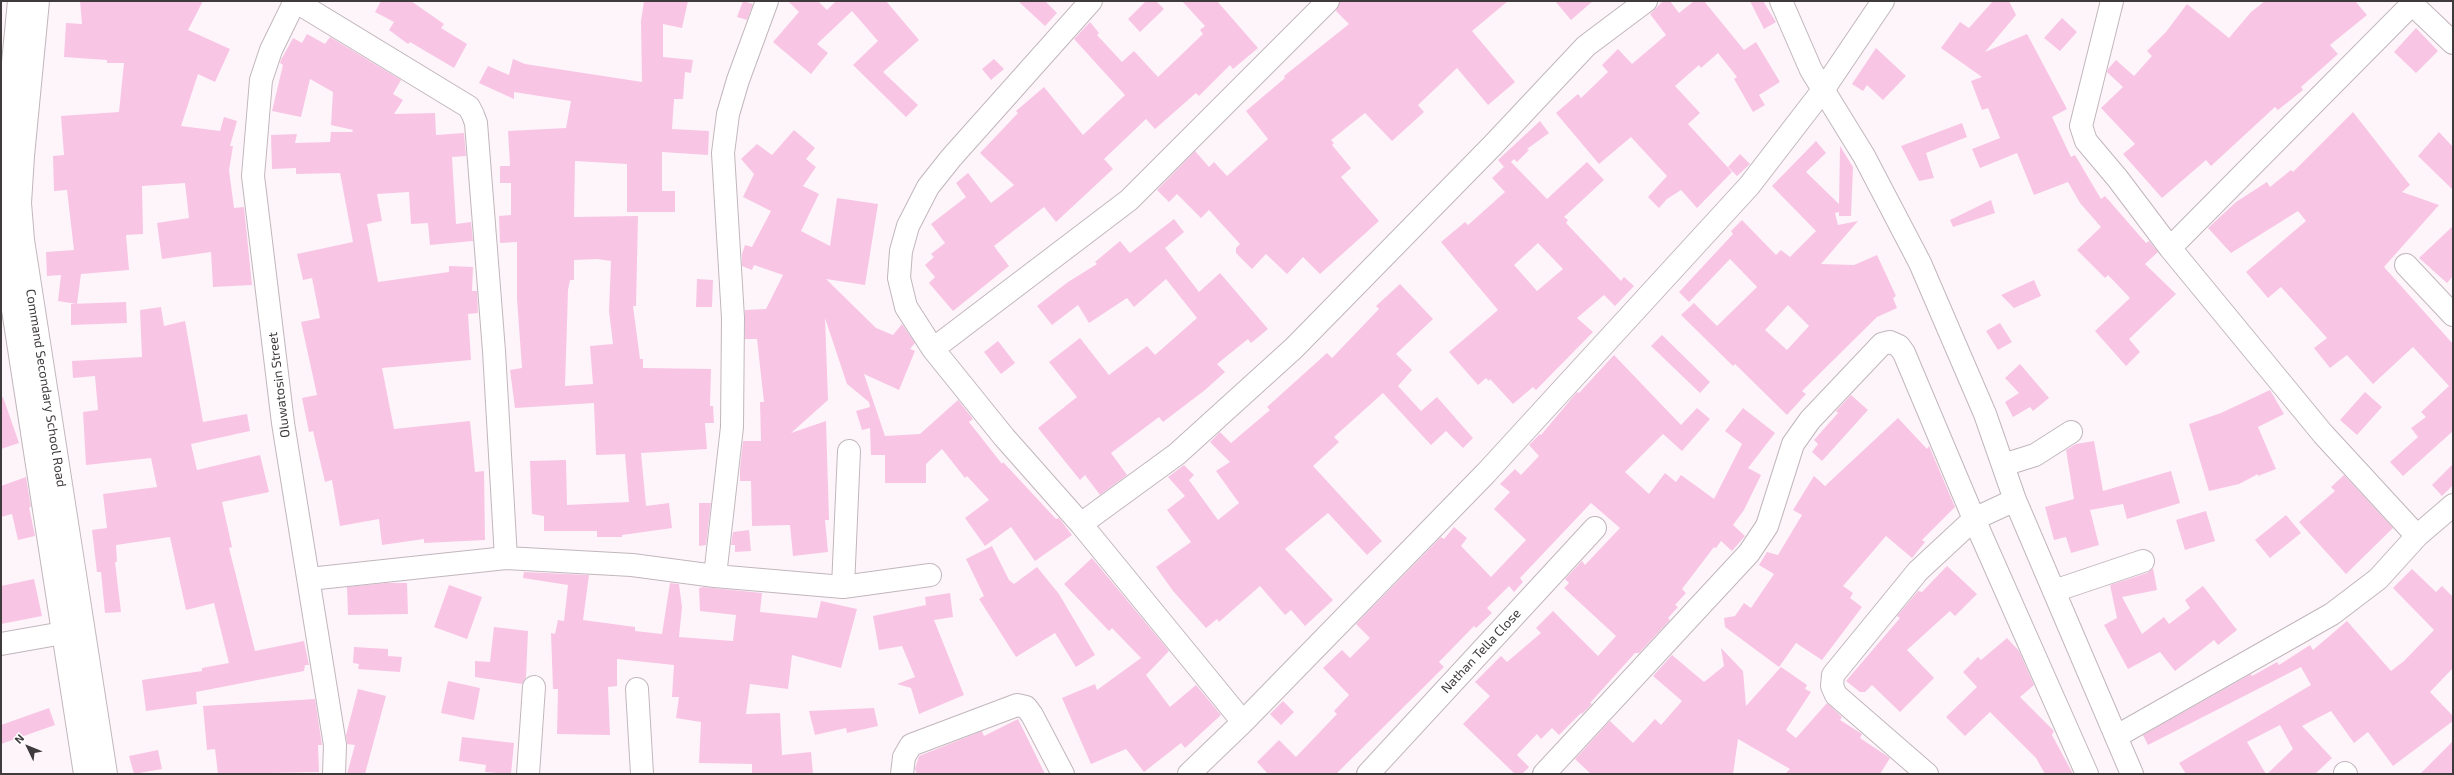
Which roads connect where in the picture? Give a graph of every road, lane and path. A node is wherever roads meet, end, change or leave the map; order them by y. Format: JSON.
{"nodes":[{"id":1,"x":19,"y":1,"type":"edge"},
{"id":2,"x":38,"y":1,"type":"edge"},
{"id":3,"x":295,"y":1,"type":"edge"},
{"id":4,"x":767,"y":1,"type":"edge"},
{"id":5,"x":1091,"y":1,"type":"edge"},
{"id":6,"x":1328,"y":1,"type":"edge"},
{"id":7,"x":1646,"y":1,"type":"edge"},
{"id":8,"x":1781,"y":1,"type":"edge"},
{"id":9,"x":1883,"y":1,"type":"edge"},
{"id":10,"x":2112,"y":1,"type":"edge"},
{"id":11,"x":2412,"y":2,"type":"edge"},
{"id":12,"x":2453,"y":44,"type":"edge"},
{"id":13,"x":1823,"y":90,"type":"junction"},
{"id":14,"x":3,"y":150,"type":"edge"},
{"id":15,"x":1,"y":213,"type":"edge"},
{"id":16,"x":2170,"y":248,"type":"junction"},
{"id":17,"x":2406,"y":265,"type":"dead end"},
{"id":18,"x":2453,"y":315,"type":"edge"},
{"id":19,"x":933,"y":349,"type":"junction"},
{"id":20,"x":2071,"y":432,"type":"dead end"},
{"id":21,"x":849,"y":450,"type":"dead end"},
{"id":22,"x":2003,"y":465,"type":"junction"},
{"id":23,"x":2015,"y":500,"type":"junction"},
{"id":24,"x":2453,"y":505,"type":"edge"},
{"id":25,"x":55,"y":513,"type":"junction"},
{"id":26,"x":1974,"y":519,"type":"junction"},
{"id":27,"x":1081,"y":524,"type":"junction"},
{"id":28,"x":1595,"y":528,"type":"dead end"},
{"id":29,"x":2417,"y":536,"type":"junction"},
{"id":30,"x":506,"y":558,"type":"junction"},
{"id":31,"x":2142,"y":560,"type":"dead end"},
{"id":32,"x":930,"y":575,"type":"dead end"},
{"id":33,"x":715,"y":576,"type":"junction"},
{"id":34,"x":309,"y":579,"type":"junction"},
{"id":35,"x":843,"y":587,"type":"junction"},
{"id":36,"x":2054,"y":590,"type":"junction"},
{"id":37,"x":63,"y":633,"type":"junction"},
{"id":38,"x":1,"y":644,"type":"edge"},
{"id":39,"x":534,"y":687,"type":"dead end"},
{"id":40,"x":637,"y":689,"type":"dead end"},
{"id":41,"x":1243,"y":722,"type":"junction"},
{"id":42,"x":2118,"y":736,"type":"junction"},
{"id":43,"x":2125,"y":771,"type":"edge"},
{"id":44,"x":85,"y":774,"type":"edge"},
{"id":45,"x":106,"y":774,"type":"edge"},
{"id":46,"x":334,"y":774,"type":"edge"},
{"id":47,"x":528,"y":774,"type":"edge"},
{"id":48,"x":642,"y":774,"type":"edge"},
{"id":49,"x":902,"y":774,"type":"edge"},
{"id":50,"x":1063,"y":774,"type":"edge"},
{"id":51,"x":1189,"y":774,"type":"edge"},
{"id":52,"x":1368,"y":774,"type":"edge"},
{"id":53,"x":1544,"y":774,"type":"edge"},
{"id":54,"x":1927,"y":774,"type":"edge"},
{"id":55,"x":2086,"y":774,"type":"edge"}],
"edges":[{"from":1,"to":14,"type":"street","name":"Command Secondary School Road"},
{"from":2,"to":25,"type":"street","name":"Command Secondary School Road"},
{"from":3,"to":30,"type":"street"},
{"from":3,"to":34,"type":"street","name":"Oluwatosin Street"},
{"from":4,"to":33,"type":"street"},
{"from":5,"to":19,"type":"street"},
{"from":6,"to":19,"type":"street"},
{"from":7,"to":27,"type":"street"},
{"from":8,"to":13,"type":"street"},
{"from":9,"to":13,"type":"street"},
{"from":10,"to":16,"type":"street"},
{"from":11,"to":12,"type":"street"},
{"from":11,"to":16,"type":"street"},
{"from":13,"to":22,"type":"street"},
{"from":13,"to":41,"type":"street"},
{"from":14,"to":15,"type":"street","name":"Command Secondary School Road"},
{"from":15,"to":25,"type":"street","name":"Command Secondary School Road"},
{"from":16,"to":29,"type":"street"},
{"from":17,"to":18,"type":"street"},
{"from":19,"to":27,"type":"street"},
{"from":20,"to":22,"type":"street"},
{"from":21,"to":35,"type":"street"},
{"from":22,"to":23,"type":"street"},
{"from":23,"to":26,"type":"street"},
{"from":23,"to":36,"type":"street"},
{"from":24,"to":29,"type":"street"},
{"from":25,"to":37,"type":"street","name":"Command Secondary School Road"},
{"from":25,"to":45,"type":"street","name":"Command Secondary School Road"},
{"from":26,"to":53,"type":"street"},
{"from":26,"to":54,"type":"street"},
{"from":26,"to":55,"type":"street"},
{"from":27,"to":41,"type":"street"},
{"from":28,"to":52,"type":"street","name":"Nathan Tella Close"},
{"from":29,"to":42,"type":"street"},
{"from":30,"to":33,"type":"street"},
{"from":30,"to":34,"type":"street"},
{"from":31,"to":36,"type":"street"},
{"from":32,"to":35,"type":"street"},
{"from":33,"to":35,"type":"street"},
{"from":34,"to":46,"type":"street","name":"Oluwatosin Street"},
{"from":36,"to":42,"type":"street"},
{"from":37,"to":38,"type":"street"},
{"from":37,"to":44,"type":"street","name":"Command Secondary School Road"},
{"from":39,"to":47,"type":"street"},
{"from":40,"to":48,"type":"street"},
{"from":41,"to":51,"type":"street"},
{"from":42,"to":43,"type":"street"},
{"from":49,"to":50,"type":"street"}]}
